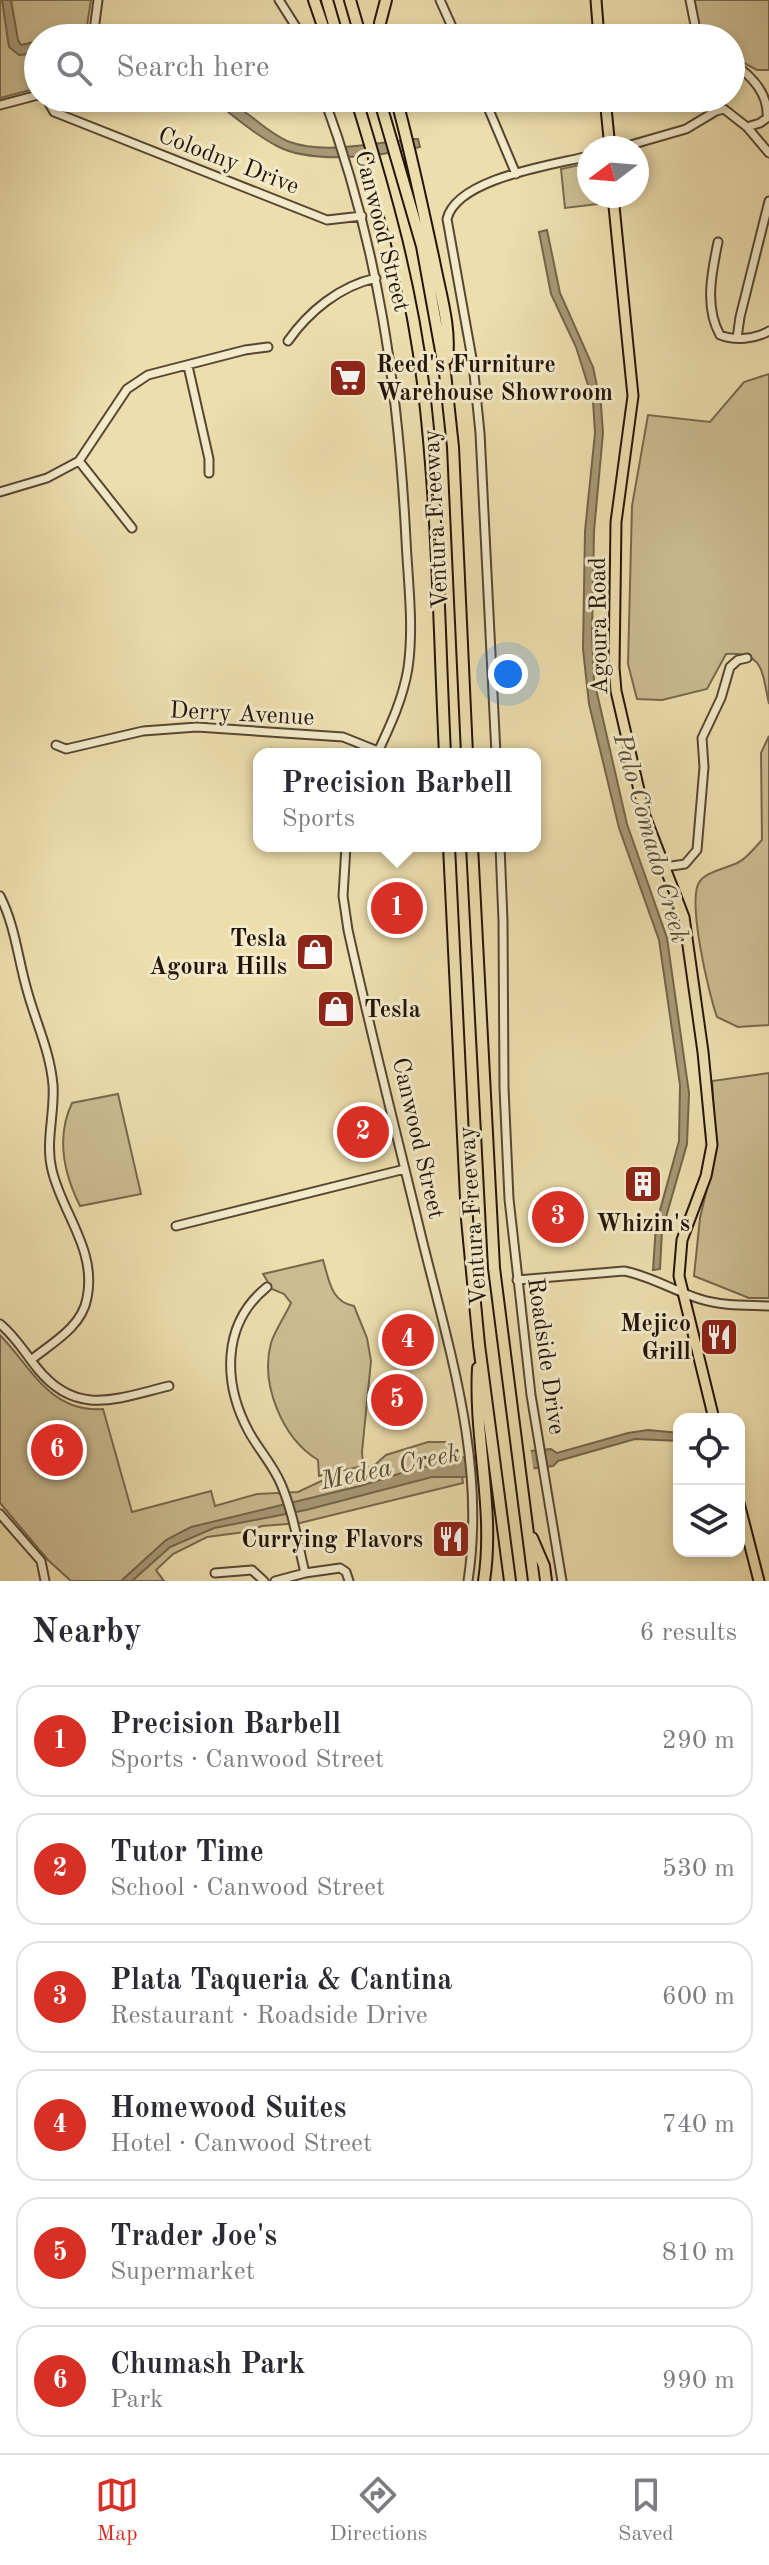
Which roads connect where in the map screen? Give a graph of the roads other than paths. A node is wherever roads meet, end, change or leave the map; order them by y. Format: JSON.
{"nodes":[{"id":1,"x":98,"y":0,"type":"edge"},
{"id":2,"x":279,"y":0,"type":"edge"},
{"id":3,"x":314,"y":0,"type":"edge"},
{"id":4,"x":327,"y":0,"type":"edge"},
{"id":5,"x":350,"y":0,"type":"edge"},
{"id":6,"x":386,"y":0,"type":"edge"},
{"id":7,"x":440,"y":0,"type":"edge"},
{"id":8,"x":596,"y":0,"type":"edge"},
{"id":9,"x":690,"y":0,"type":"edge"},
{"id":10,"x":95,"y":24,"type":"edge"},
{"id":11,"x":294,"y":24,"type":"edge"},
{"id":12,"x":322,"y":24,"type":"edge"},
{"id":13,"x":334,"y":24,"type":"edge"},
{"id":14,"x":357,"y":24,"type":"edge"},
{"id":15,"x":380,"y":24,"type":"edge"},
{"id":16,"x":451,"y":24,"type":"edge"},
{"id":17,"x":598,"y":24,"type":"edge"},
{"id":18,"x":695,"y":24,"type":"edge"},
{"id":19,"x":745,"y":74,"type":"edge"},
{"id":20,"x":24,"y":99,"type":"edge"},
{"id":21,"x":0,"y":105,"type":"edge"},
{"id":22,"x":54,"y":112,"type":"edge"},
{"id":23,"x":329,"y":112,"type":"edge"},
{"id":24,"x":360,"y":112,"type":"edge"},
{"id":25,"x":383,"y":112,"type":"edge"},
{"id":26,"x":400,"y":112,"type":"edge"},
{"id":27,"x":490,"y":112,"type":"edge"},
{"id":28,"x":606,"y":112,"type":"edge"},
{"id":29,"x":715,"y":112,"type":"edge"},
{"id":30,"x":728,"y":112,"type":"edge"},
{"id":31,"x":747,"y":127,"type":"junction"},
{"id":32,"x":609,"y":136,"type":"edge"},
{"id":33,"x":649,"y":140,"type":"edge"},
{"id":34,"x":768,"y":150,"type":"edge"},
{"id":35,"x":577,"y":159,"type":"edge"},
{"id":36,"x":516,"y":174,"type":"junction"},
{"id":37,"x":769,"y":201,"type":"edge"},
{"id":38,"x":614,"y":208,"type":"edge"},
{"id":39,"x":362,"y":216,"type":"junction"},
{"id":40,"x":718,"y":242,"type":"dead end"},
{"id":41,"x":376,"y":278,"type":"junction"},
{"id":42,"x":769,"y":331,"type":"edge"},
{"id":43,"x":737,"y":338,"type":"junction"},
{"id":44,"x":288,"y":341,"type":"dead end"},
{"id":45,"x":268,"y":347,"type":"dead end"},
{"id":46,"x":188,"y":366,"type":"junction"},
{"id":47,"x":445,"y":373,"type":"junction"},
{"id":48,"x":79,"y":461,"type":"junction"},
{"id":49,"x":209,"y":473,"type":"dead end"},
{"id":50,"x":0,"y":492,"type":"edge"},
{"id":51,"x":132,"y":528,"type":"dead end"},
{"id":52,"x":747,"y":658,"type":"dead end"},
{"id":53,"x":56,"y":745,"type":"dead end"},
{"id":54,"x":369,"y":748,"type":"edge"},
{"id":55,"x":380,"y":748,"type":"edge"},
{"id":56,"x":445,"y":748,"type":"edge"},
{"id":57,"x":467,"y":748,"type":"edge"},
{"id":58,"x":496,"y":748,"type":"edge"},
{"id":59,"x":345,"y":852,"type":"edge"},
{"id":60,"x":449,"y":852,"type":"edge"},
{"id":61,"x":472,"y":852,"type":"edge"},
{"id":62,"x":500,"y":852,"type":"edge"},
{"id":63,"x":665,"y":867,"type":"junction"},
{"id":64,"x":0,"y":896,"type":"edge"},
{"id":65,"x":405,"y":1169,"type":"junction"},
{"id":66,"x":176,"y":1226,"type":"dead end"},
{"id":67,"x":517,"y":1280,"type":"junction"},
{"id":68,"x":267,"y":1287,"type":"dead end"},
{"id":69,"x":682,"y":1292,"type":"junction"},
{"id":70,"x":769,"y":1306,"type":"edge"},
{"id":71,"x":0,"y":1324,"type":"edge"},
{"id":72,"x":31,"y":1360,"type":"junction"},
{"id":73,"x":169,"y":1386,"type":"dead end"},
{"id":74,"x":712,"y":1413,"type":"edge"},
{"id":75,"x":487,"y":1441,"type":"junction"},
{"id":76,"x":478,"y":1482,"type":"junction"},
{"id":77,"x":0,"y":1514,"type":"edge"},
{"id":78,"x":527,"y":1526,"type":"junction"},
{"id":79,"x":745,"y":1531,"type":"edge"},
{"id":80,"x":745,"y":1545,"type":"edge"},
{"id":81,"x":215,"y":1573,"type":"dead end"},
{"id":82,"x":305,"y":1573,"type":"junction"},
{"id":83,"x":46,"y":1578,"type":"edge"},
{"id":84,"x":264,"y":1581,"type":"edge"},
{"id":85,"x":275,"y":1581,"type":"edge"},
{"id":86,"x":349,"y":1581,"type":"edge"},
{"id":87,"x":468,"y":1581,"type":"edge"},
{"id":88,"x":484,"y":1581,"type":"edge"},
{"id":89,"x":510,"y":1581,"type":"edge"},
{"id":90,"x":534,"y":1581,"type":"edge"},
{"id":91,"x":546,"y":1581,"type":"edge"},
{"id":92,"x":562,"y":1581,"type":"edge"},
{"id":93,"x":756,"y":1581,"type":"edge"}],
"edges":[{"from":1,"to":10,"type":"street"},
{"from":2,"to":11,"type":"street"},
{"from":3,"to":12,"type":"highway"},
{"from":4,"to":13,"type":"highway"},
{"from":5,"to":14,"type":"highway"},
{"from":6,"to":15,"type":"highway"},
{"from":7,"to":16,"type":"street"},
{"from":8,"to":17,"type":"main road"},
{"from":9,"to":18,"type":"street"},
{"from":19,"to":31,"type":"street"},
{"from":20,"to":21,"type":"street"},
{"from":22,"to":39,"type":"street","name":"Colodny Drive"},
{"from":23,"to":39,"type":"street","name":"Canwood Street"},
{"from":24,"to":56,"type":"highway","name":"Ventura Freeway"},
{"from":25,"to":47,"type":"highway","name":"Ventura Freeway"},
{"from":26,"to":47,"type":"highway"},
{"from":27,"to":36,"type":"street"},
{"from":28,"to":32,"type":"main road"},
{"from":29,"to":33,"type":"street"},
{"from":30,"to":31,"type":"street"},
{"from":31,"to":34,"type":"street"},
{"from":35,"to":36,"type":"street"},
{"from":36,"to":58,"type":"street"},
{"from":37,"to":43,"type":"street"},
{"from":38,"to":63,"type":"main road","name":"Agoura Road"},
{"from":39,"to":41,"type":"street","name":"Canwood Street"},
{"from":40,"to":43,"type":"street"},
{"from":41,"to":44,"type":"street"},
{"from":41,"to":55,"type":"street","name":"Canwood Street"},
{"from":42,"to":43,"type":"street"},
{"from":45,"to":46,"type":"street"},
{"from":46,"to":48,"type":"street"},
{"from":46,"to":49,"type":"street"},
{"from":47,"to":57,"type":"highway","name":"Ventura Freeway"},
{"from":48,"to":50,"type":"street"},
{"from":48,"to":51,"type":"street"},
{"from":52,"to":63,"type":"street"},
{"from":53,"to":54,"type":"street","name":"Derry Avenue"},
{"from":59,"to":65,"type":"street","name":"Canwood Street"},
{"from":60,"to":75,"type":"highway","name":"Ventura Freeway"},
{"from":61,"to":78,"type":"highway","name":"Ventura Freeway"},
{"from":62,"to":67,"type":"street","name":"Roadside Drive"},
{"from":63,"to":69,"type":"main road","name":"Agoura Road"},
{"from":64,"to":72,"type":"street"},
{"from":65,"to":66,"type":"street"},
{"from":65,"to":76,"type":"street","name":"Canwood Street"},
{"from":67,"to":69,"type":"street"},
{"from":67,"to":92,"type":"street","name":"Roadside Drive"},
{"from":68,"to":82,"type":"street"},
{"from":69,"to":70,"type":"street"},
{"from":69,"to":74,"type":"main road","name":"Agoura Road"},
{"from":71,"to":72,"type":"street"},
{"from":72,"to":73,"type":"street"},
{"from":75,"to":76,"type":"highway"},
{"from":75,"to":89,"type":"highway","name":"Ventura Freeway"},
{"from":76,"to":87,"type":"street","name":"Canwood Street"},
{"from":76,"to":88,"type":"highway"},
{"from":77,"to":83,"type":"street"},
{"from":78,"to":90,"type":"highway","name":"Ventura Freeway"},
{"from":78,"to":91,"type":"highway"},
{"from":79,"to":93,"type":"main road"},
{"from":80,"to":93,"type":"main road"},
{"from":81,"to":84,"type":"street"},
{"from":82,"to":85,"type":"street"},
{"from":82,"to":86,"type":"street"}]}
